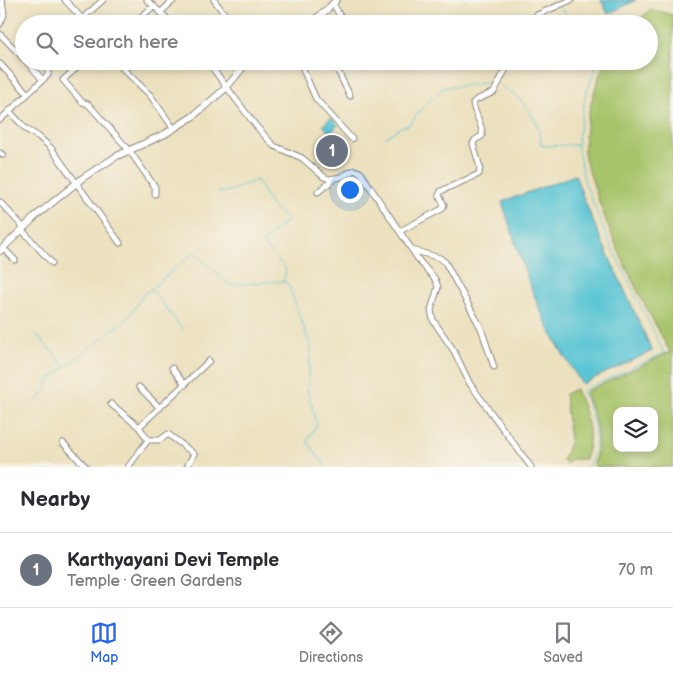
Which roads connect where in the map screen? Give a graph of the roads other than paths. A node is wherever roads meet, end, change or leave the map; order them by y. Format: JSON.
{"nodes":[{"id":1,"x":2,"y":0,"type":"edge"},
{"id":2,"x":65,"y":0,"type":"edge"},
{"id":3,"x":103,"y":0,"type":"edge"},
{"id":4,"x":147,"y":0,"type":"edge"},
{"id":5,"x":174,"y":0,"type":"edge"},
{"id":6,"x":214,"y":0,"type":"edge"},
{"id":7,"x":571,"y":0,"type":"edge"},
{"id":8,"x":334,"y":2,"type":"edge"},
{"id":9,"x":562,"y":2,"type":"edge"},
{"id":10,"x":154,"y":6,"type":"junction"},
{"id":11,"x":161,"y":12,"type":"junction"},
{"id":12,"x":79,"y":15,"type":"edge"},
{"id":13,"x":86,"y":15,"type":"edge"},
{"id":14,"x":143,"y":15,"type":"edge"},
{"id":15,"x":164,"y":15,"type":"edge"},
{"id":16,"x":225,"y":15,"type":"edge"},
{"id":17,"x":319,"y":15,"type":"edge"},
{"id":18,"x":340,"y":15,"type":"edge"},
{"id":19,"x":537,"y":15,"type":"edge"},
{"id":20,"x":0,"y":24,"type":"edge"},
{"id":21,"x":0,"y":34,"type":"edge"},
{"id":22,"x":15,"y":50,"type":"edge"},
{"id":23,"x":0,"y":64,"type":"edge"},
{"id":24,"x":34,"y":70,"type":"edge"},
{"id":25,"x":48,"y":70,"type":"edge"},
{"id":26,"x":74,"y":70,"type":"edge"},
{"id":27,"x":124,"y":70,"type":"edge"},
{"id":28,"x":213,"y":70,"type":"edge"},
{"id":29,"x":241,"y":70,"type":"edge"},
{"id":30,"x":303,"y":70,"type":"edge"},
{"id":31,"x":337,"y":70,"type":"edge"},
{"id":32,"x":506,"y":70,"type":"edge"},
{"id":33,"x":44,"y":80,"type":"junction"},
{"id":34,"x":226,"y":88,"type":"junction"},
{"id":35,"x":28,"y":94,"type":"junction"},
{"id":36,"x":350,"y":96,"type":"dead end"},
{"id":37,"x":9,"y":111,"type":"junction"},
{"id":38,"x":0,"y":120,"type":"edge"},
{"id":39,"x":174,"y":129,"type":"junction"},
{"id":40,"x":352,"y":139,"type":"dead end"},
{"id":41,"x":129,"y":150,"type":"junction"},
{"id":42,"x":334,"y":179,"type":"junction"},
{"id":43,"x":77,"y":183,"type":"junction"},
{"id":44,"x":318,"y":192,"type":"dead end"},
{"id":45,"x":155,"y":194,"type":"dead end"},
{"id":46,"x":0,"y":202,"type":"edge"},
{"id":47,"x":23,"y":229,"type":"junction"},
{"id":48,"x":400,"y":231,"type":"junction"},
{"id":49,"x":120,"y":243,"type":"dead end"},
{"id":50,"x":2,"y":249,"type":"edge"},
{"id":51,"x":412,"y":250,"type":"junction"},
{"id":52,"x":16,"y":260,"type":"dead end"},
{"id":53,"x":52,"y":263,"type":"dead end"},
{"id":54,"x":209,"y":361,"type":"dead end"},
{"id":55,"x":494,"y":367,"type":"dead end"},
{"id":56,"x":172,"y":368,"type":"dead end"},
{"id":57,"x":184,"y":385,"type":"junction"},
{"id":58,"x":139,"y":387,"type":"dead end"},
{"id":59,"x":111,"y":404,"type":"dead end"},
{"id":60,"x":160,"y":408,"type":"junction"},
{"id":61,"x":139,"y":427,"type":"junction"},
{"id":62,"x":148,"y":440,"type":"junction"},
{"id":63,"x":63,"y":443,"type":"dead end"},
{"id":64,"x":86,"y":467,"type":"edge"},
{"id":65,"x":128,"y":467,"type":"edge"},
{"id":66,"x":187,"y":467,"type":"edge"},
{"id":67,"x":531,"y":467,"type":"edge"}],
"edges":[{"from":1,"to":20,"type":"street"},
{"from":2,"to":12,"type":"street"},
{"from":3,"to":13,"type":"street"},
{"from":4,"to":10,"type":"street"},
{"from":5,"to":11,"type":"street"},
{"from":6,"to":16,"type":"street"},
{"from":7,"to":9,"type":"street"},
{"from":8,"to":17,"type":"main road"},
{"from":8,"to":18,"type":"street"},
{"from":9,"to":19,"type":"street"},
{"from":10,"to":11,"type":"street"},
{"from":10,"to":14,"type":"street"},
{"from":11,"to":15,"type":"street"},
{"from":21,"to":22,"type":"street"},
{"from":23,"to":35,"type":"street"},
{"from":24,"to":33,"type":"street"},
{"from":25,"to":33,"type":"street"},
{"from":26,"to":41,"type":"street"},
{"from":27,"to":39,"type":"street"},
{"from":28,"to":34,"type":"street"},
{"from":29,"to":34,"type":"main road"},
{"from":30,"to":40,"type":"street"},
{"from":31,"to":36,"type":"street"},
{"from":32,"to":48,"type":"street"},
{"from":33,"to":35,"type":"street"},
{"from":34,"to":39,"type":"main road"},
{"from":34,"to":42,"type":"street"},
{"from":35,"to":37,"type":"street"},
{"from":37,"to":38,"type":"street"},
{"from":37,"to":43,"type":"street"},
{"from":39,"to":41,"type":"main road"},
{"from":41,"to":43,"type":"main road"},
{"from":41,"to":45,"type":"street"},
{"from":42,"to":44,"type":"street"},
{"from":42,"to":48,"type":"street"},
{"from":43,"to":47,"type":"main road"},
{"from":43,"to":49,"type":"street"},
{"from":46,"to":47,"type":"street"},
{"from":47,"to":50,"type":"main road"},
{"from":47,"to":53,"type":"street"},
{"from":48,"to":51,"type":"street"},
{"from":50,"to":52,"type":"street"},
{"from":51,"to":55,"type":"street"},
{"from":51,"to":67,"type":"street"},
{"from":54,"to":57,"type":"street"},
{"from":56,"to":57,"type":"street"},
{"from":57,"to":60,"type":"street"},
{"from":58,"to":60,"type":"street"},
{"from":59,"to":61,"type":"street"},
{"from":60,"to":61,"type":"street"},
{"from":61,"to":62,"type":"street"},
{"from":62,"to":65,"type":"street"},
{"from":62,"to":66,"type":"street"},
{"from":63,"to":64,"type":"street"}]}
